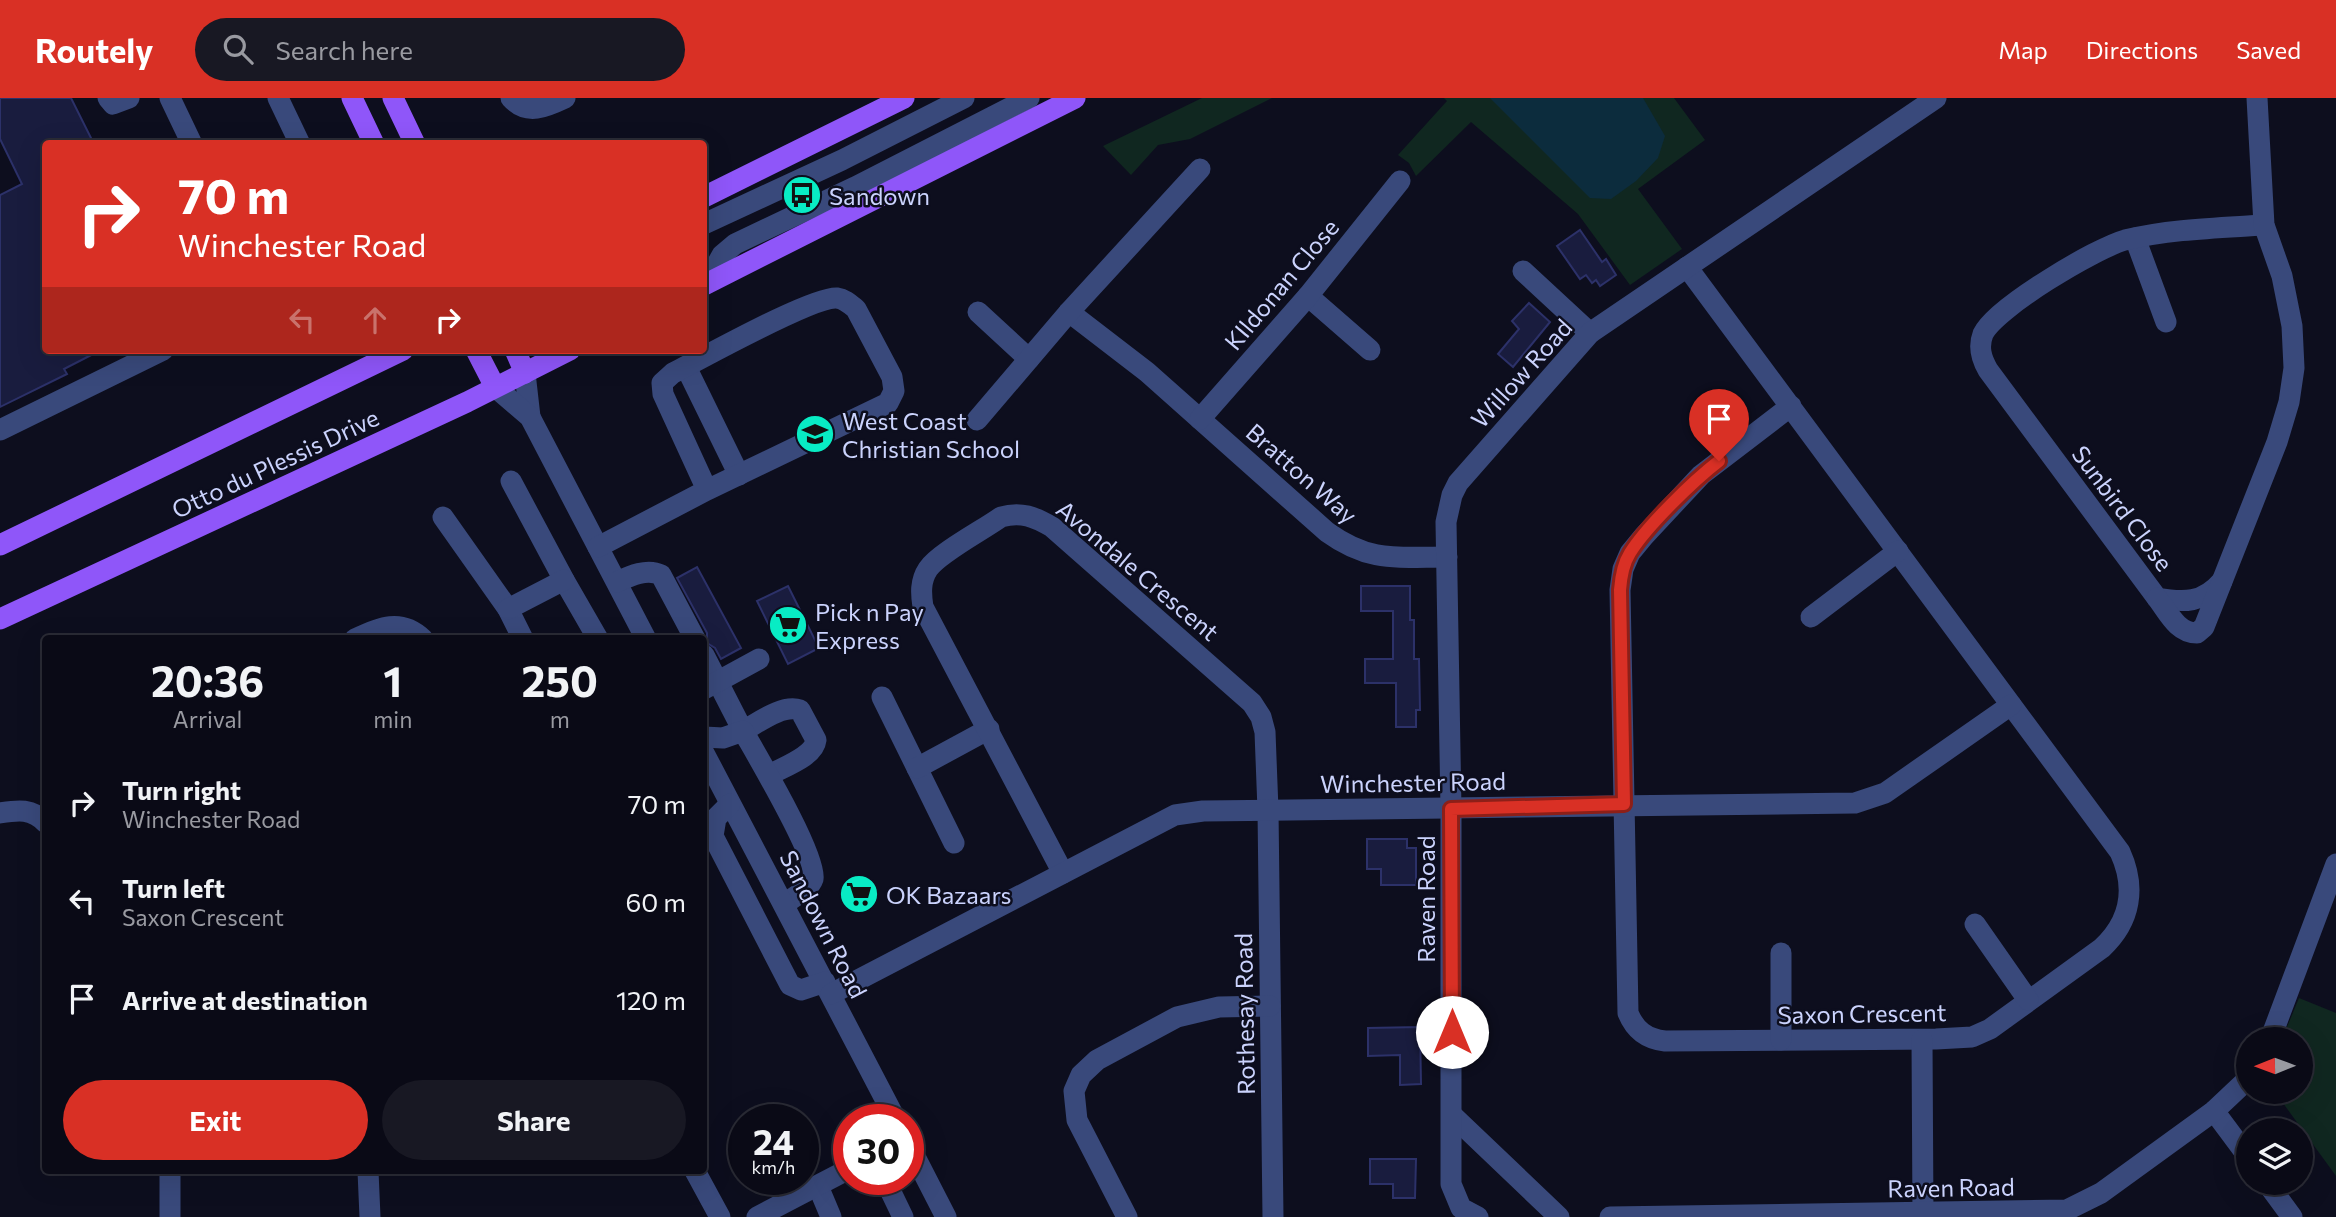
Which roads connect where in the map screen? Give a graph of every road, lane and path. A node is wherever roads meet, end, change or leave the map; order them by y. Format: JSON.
{"nodes":[{"id":1,"x":108,"y":98,"type":"edge"},
{"id":2,"x":129,"y":98,"type":"edge"},
{"id":3,"x":170,"y":98,"type":"edge"},
{"id":4,"x":278,"y":98,"type":"edge"},
{"id":5,"x":352,"y":98,"type":"edge"},
{"id":6,"x":393,"y":98,"type":"edge"},
{"id":7,"x":511,"y":98,"type":"edge"},
{"id":8,"x":565,"y":98,"type":"edge"},
{"id":9,"x":904,"y":98,"type":"edge"},
{"id":10,"x":964,"y":98,"type":"edge"},
{"id":11,"x":1028,"y":98,"type":"edge"},
{"id":12,"x":1075,"y":98,"type":"edge"},
{"id":13,"x":1936,"y":98,"type":"edge"},
{"id":14,"x":2257,"y":98,"type":"edge"},
{"id":15,"x":1914,"y":104,"type":"edge"},
{"id":16,"x":189,"y":140,"type":"edge"},
{"id":17,"x":298,"y":140,"type":"edge"},
{"id":18,"x":372,"y":140,"type":"edge"},
{"id":19,"x":413,"y":140,"type":"edge"},
{"id":20,"x":1200,"y":169,"type":"dead end"},
{"id":21,"x":1400,"y":181,"type":"dead end"},
{"id":22,"x":707,"y":196,"type":"edge"},
{"id":23,"x":707,"y":223,"type":"edge"},
{"id":24,"x":2264,"y":225,"type":"junction"},
{"id":25,"x":2135,"y":238,"type":"junction"},
{"id":26,"x":1687,"y":267,"type":"junction"},
{"id":27,"x":1523,"y":271,"type":"dead end"},
{"id":28,"x":707,"y":281,"type":"edge"},
{"id":29,"x":707,"y":284,"type":"edge"},
{"id":30,"x":1308,"y":296,"type":"junction"},
{"id":31,"x":978,"y":312,"type":"dead end"},
{"id":32,"x":1069,"y":312,"type":"junction"},
{"id":33,"x":2166,"y":322,"type":"dead end"},
{"id":34,"x":1590,"y":334,"type":"junction"},
{"id":35,"x":1370,"y":350,"type":"dead end"},
{"id":36,"x":155,"y":354,"type":"edge"},
{"id":37,"x":395,"y":354,"type":"edge"},
{"id":38,"x":478,"y":354,"type":"edge"},
{"id":39,"x":516,"y":354,"type":"edge"},
{"id":40,"x":562,"y":354,"type":"edge"},
{"id":41,"x":1029,"y":359,"type":"junction"},
{"id":42,"x":687,"y":367,"type":"junction"},
{"id":43,"x":525,"y":373,"type":"junction"},
{"id":44,"x":495,"y":387,"type":"junction"},
{"id":45,"x":1791,"y":406,"type":"junction"},
{"id":46,"x":530,"y":417,"type":"junction"},
{"id":47,"x":1200,"y":419,"type":"junction"},
{"id":48,"x":977,"y":420,"type":"dead end"},
{"id":49,"x":0,"y":430,"type":"edge"},
{"id":50,"x":739,"y":475,"type":"junction"},
{"id":51,"x":512,"y":481,"type":"dead end"},
{"id":52,"x":708,"y":490,"type":"junction"},
{"id":53,"x":443,"y":517,"type":"dead end"},
{"id":54,"x":0,"y":545,"type":"edge"},
{"id":55,"x":598,"y":547,"type":"junction"},
{"id":56,"x":1898,"y":551,"type":"junction"},
{"id":57,"x":1447,"y":557,"type":"junction"},
{"id":58,"x":564,"y":580,"type":"junction"},
{"id":59,"x":2222,"y":581,"type":"junction"},
{"id":60,"x":617,"y":583,"type":"junction"},
{"id":61,"x":2157,"y":598,"type":"junction"},
{"id":62,"x":508,"y":609,"type":"junction"},
{"id":63,"x":1811,"y":617,"type":"dead end"},
{"id":64,"x":0,"y":619,"type":"edge"},
{"id":65,"x":363,"y":635,"type":"edge"},
{"id":66,"x":418,"y":635,"type":"edge"},
{"id":67,"x":521,"y":635,"type":"edge"},
{"id":68,"x":596,"y":635,"type":"edge"},
{"id":69,"x":644,"y":635,"type":"edge"},
{"id":70,"x":693,"y":635,"type":"edge"},
{"id":71,"x":759,"y":659,"type":"dead end"},
{"id":72,"x":710,"y":685,"type":"edge"},
{"id":73,"x":881,"y":697,"type":"dead end"},
{"id":74,"x":2011,"y":705,"type":"junction"},
{"id":75,"x":989,"y":729,"type":"junction"},
{"id":76,"x":743,"y":731,"type":"junction"},
{"id":77,"x":707,"y":737,"type":"edge"},
{"id":78,"x":707,"y":759,"type":"edge"},
{"id":79,"x":917,"y":768,"type":"junction"},
{"id":80,"x":769,"y":775,"type":"junction"},
{"id":81,"x":730,"y":804,"type":"junction"},
{"id":82,"x":1624,"y":804,"type":"junction"},
{"id":83,"x":1451,"y":809,"type":"junction"},
{"id":84,"x":1268,"y":810,"type":"junction"},
{"id":85,"x":0,"y":813,"type":"edge"},
{"id":86,"x":42,"y":819,"type":"edge"},
{"id":87,"x":751,"y":840,"type":"junction"},
{"id":88,"x":954,"y":843,"type":"dead end"},
{"id":89,"x":723,"y":856,"type":"junction"},
{"id":90,"x":2336,"y":863,"type":"edge"},
{"id":91,"x":1063,"y":873,"type":"junction"},
{"id":92,"x":787,"y":909,"type":"junction"},
{"id":93,"x":1975,"y":924,"type":"dead end"},
{"id":94,"x":762,"y":930,"type":"junction"},
{"id":95,"x":1780,"y":953,"type":"dead end"},
{"id":96,"x":828,"y":988,"type":"junction"},
{"id":97,"x":2028,"y":1000,"type":"junction"},
{"id":98,"x":1270,"y":1006,"type":"junction"},
{"id":99,"x":2275,"y":1027,"type":"edge"},
{"id":100,"x":1781,"y":1040,"type":"junction"},
{"id":101,"x":1922,"y":1040,"type":"junction"},
{"id":102,"x":2236,"y":1090,"type":"edge"},
{"id":103,"x":888,"y":1104,"type":"edge"},
{"id":104,"x":2214,"y":1111,"type":"junction"},
{"id":105,"x":1452,"y":1115,"type":"junction"},
{"id":106,"x":2236,"y":1141,"type":"edge"},
{"id":107,"x":170,"y":1174,"type":"edge"},
{"id":108,"x":368,"y":1174,"type":"edge"},
{"id":109,"x":697,"y":1174,"type":"edge"},
{"id":110,"x":924,"y":1174,"type":"edge"},
{"id":111,"x":819,"y":1188,"type":"edge"},
{"id":112,"x":800,"y":1195,"type":"edge"},
{"id":113,"x":892,"y":1195,"type":"edge"},
{"id":114,"x":2276,"y":1195,"type":"edge"},
{"id":115,"x":1923,"y":1215,"type":"edge"},
{"id":116,"x":170,"y":1217,"type":"edge"},
{"id":117,"x":370,"y":1217,"type":"edge"},
{"id":118,"x":720,"y":1217,"type":"edge"},
{"id":119,"x":757,"y":1217,"type":"edge"},
{"id":120,"x":831,"y":1217,"type":"edge"},
{"id":121,"x":903,"y":1217,"type":"edge"},
{"id":122,"x":946,"y":1217,"type":"edge"},
{"id":123,"x":1127,"y":1217,"type":"edge"},
{"id":124,"x":1273,"y":1217,"type":"edge"},
{"id":125,"x":1478,"y":1217,"type":"edge"},
{"id":126,"x":1559,"y":1217,"type":"edge"},
{"id":127,"x":1610,"y":1217,"type":"edge"},
{"id":128,"x":2292,"y":1217,"type":"edge"}],
"edges":[{"from":1,"to":2,"type":"street"},
{"from":3,"to":16,"type":"street"},
{"from":4,"to":17,"type":"street"},
{"from":5,"to":18,"type":"main road"},
{"from":6,"to":19,"type":"main road"},
{"from":7,"to":8,"type":"street"},
{"from":9,"to":22,"type":"main road"},
{"from":10,"to":23,"type":"street"},
{"from":11,"to":28,"type":"street"},
{"from":12,"to":29,"type":"main road"},
{"from":13,"to":15,"type":"street","name":"Willow Road"},
{"from":14,"to":24,"type":"street"},
{"from":15,"to":26,"type":"street","name":"Willow Road"},
{"from":20,"to":32,"type":"street"},
{"from":21,"to":30,"type":"street","name":"KIldonan Close"},
{"from":24,"to":25,"type":"street","name":"Sunbird Close"},
{"from":24,"to":59,"type":"street"},
{"from":25,"to":33,"type":"street"},
{"from":25,"to":61,"type":"street","name":"Sunbird Close"},
{"from":26,"to":34,"type":"street","name":"Willow Road"},
{"from":26,"to":45,"type":"street","name":"Saxon Crescent"},
{"from":27,"to":34,"type":"street"},
{"from":30,"to":35,"type":"street"},
{"from":30,"to":47,"type":"street","name":"KIldonan Close"},
{"from":31,"to":41,"type":"street"},
{"from":32,"to":41,"type":"street"},
{"from":32,"to":47,"type":"street","name":"Bratton Way"},
{"from":34,"to":57,"type":"street","name":"Willow Road"},
{"from":36,"to":49,"type":"street"},
{"from":37,"to":54,"type":"main road","name":"Otto du Plessis Drive"},
{"from":38,"to":44,"type":"main road"},
{"from":39,"to":43,"type":"main road"},
{"from":40,"to":43,"type":"main road","name":"Otto du Plessis Drive"},
{"from":41,"to":48,"type":"street"},
{"from":42,"to":50,"type":"street"},
{"from":42,"to":50,"type":"street"},
{"from":42,"to":52,"type":"street"},
{"from":43,"to":44,"type":"main road","name":"Otto du Plessis Drive"},
{"from":43,"to":46,"type":"street"},
{"from":44,"to":46,"type":"street"},
{"from":44,"to":64,"type":"main road","name":"Otto du Plessis Drive"},
{"from":45,"to":56,"type":"street","name":"Saxon Crescent"},
{"from":45,"to":82,"type":"street","name":"Saxon Crescent"},
{"from":46,"to":55,"type":"street"},
{"from":47,"to":57,"type":"street","name":"Bratton Way"},
{"from":50,"to":52,"type":"street"},
{"from":51,"to":58,"type":"street"},
{"from":52,"to":55,"type":"street"},
{"from":53,"to":62,"type":"street"},
{"from":55,"to":60,"type":"street"},
{"from":56,"to":63,"type":"street"},
{"from":56,"to":74,"type":"street","name":"Saxon Crescent"},
{"from":57,"to":83,"type":"street","name":"Willow Road"},
{"from":58,"to":62,"type":"street"},
{"from":58,"to":68,"type":"street"},
{"from":59,"to":61,"type":"street","name":"Sunbird Close"},
{"from":59,"to":61,"type":"street"},
{"from":60,"to":69,"type":"street"},
{"from":60,"to":70,"type":"street"},
{"from":62,"to":67,"type":"street"},
{"from":65,"to":66,"type":"street"},
{"from":71,"to":72,"type":"street"},
{"from":72,"to":76,"type":"street"},
{"from":73,"to":79,"type":"street"},
{"from":74,"to":82,"type":"street","name":"Winchester Road"},
{"from":74,"to":97,"type":"street","name":"Saxon Crescent"},
{"from":75,"to":79,"type":"street"},
{"from":75,"to":84,"type":"street","name":"Avondale Crescent"},
{"from":75,"to":91,"type":"street","name":"Avondale Crescent"},
{"from":76,"to":77,"type":"street"},
{"from":76,"to":80,"type":"street"},
{"from":76,"to":80,"type":"street"},
{"from":78,"to":81,"type":"street","name":"Sandown Road"},
{"from":79,"to":88,"type":"street"},
{"from":80,"to":92,"type":"street"},
{"from":81,"to":87,"type":"street","name":"Sandown Road"},
{"from":81,"to":89,"type":"street"},
{"from":82,"to":83,"type":"street","name":"Winchester Road"},
{"from":82,"to":100,"type":"street","name":"Saxon Crescent"},
{"from":83,"to":84,"type":"street","name":"Winchester Road"},
{"from":83,"to":105,"type":"street","name":"Raven Road"},
{"from":84,"to":91,"type":"street","name":"Winchester Road"},
{"from":84,"to":98,"type":"street","name":"Rothesay Road"},
{"from":85,"to":86,"type":"street"},
{"from":87,"to":89,"type":"street"},
{"from":87,"to":92,"type":"street","name":"Sandown Road"},
{"from":89,"to":94,"type":"street"},
{"from":90,"to":99,"type":"street"},
{"from":91,"to":96,"type":"street","name":"Winchester Road"},
{"from":92,"to":94,"type":"street"},
{"from":92,"to":96,"type":"street","name":"Sandown Road"},
{"from":93,"to":97,"type":"street"},
{"from":94,"to":96,"type":"street","name":"Winchester Road"},
{"from":95,"to":100,"type":"street"},
{"from":96,"to":103,"type":"street","name":"Sandown Road"},
{"from":97,"to":101,"type":"street","name":"Saxon Crescent"},
{"from":98,"to":123,"type":"street"},
{"from":98,"to":124,"type":"street","name":"Rothesay Road"},
{"from":100,"to":101,"type":"street","name":"Saxon Crescent"},
{"from":101,"to":115,"type":"street"},
{"from":102,"to":104,"type":"street","name":"Raven Road"},
{"from":104,"to":106,"type":"street"},
{"from":104,"to":115,"type":"street","name":"Raven Road"},
{"from":105,"to":125,"type":"street","name":"Raven Road"},
{"from":105,"to":126,"type":"street"},
{"from":107,"to":116,"type":"street"},
{"from":108,"to":117,"type":"street"},
{"from":109,"to":118,"type":"street"},
{"from":110,"to":122,"type":"street"},
{"from":111,"to":120,"type":"street"},
{"from":112,"to":119,"type":"street"},
{"from":113,"to":121,"type":"street"},
{"from":114,"to":128,"type":"street"},
{"from":115,"to":127,"type":"street","name":"Raven Road"}]}
